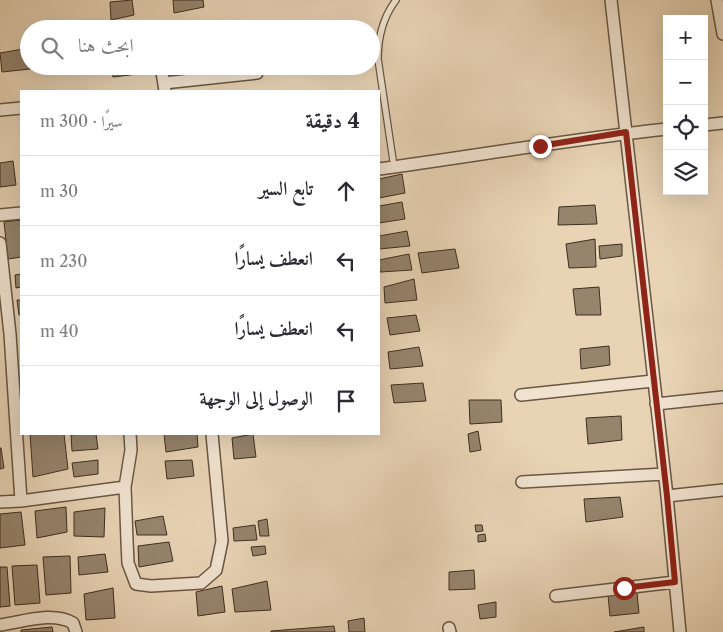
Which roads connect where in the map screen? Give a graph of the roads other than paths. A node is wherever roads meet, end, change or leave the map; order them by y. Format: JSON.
{"nodes":[{"id":1,"x":396,"y":0,"type":"edge"},
{"id":2,"x":611,"y":0,"type":"edge"},
{"id":3,"x":717,"y":0,"type":"edge"},
{"id":4,"x":723,"y":34,"type":"edge"},
{"id":5,"x":380,"y":35,"type":"edge"},
{"id":6,"x":380,"y":73,"type":"edge"},
{"id":7,"x":244,"y":75,"type":"edge"},
{"id":8,"x":164,"y":87,"type":"edge"},
{"id":9,"x":20,"y":108,"type":"edge"},
{"id":10,"x":0,"y":110,"type":"edge"},
{"id":11,"x":723,"y":122,"type":"edge"},
{"id":12,"x":708,"y":124,"type":"edge"},
{"id":13,"x":663,"y":129,"type":"edge"},
{"id":14,"x":626,"y":132,"type":"junction"},
{"id":15,"x":394,"y":167,"type":"junction"},
{"id":16,"x":380,"y":169,"type":"edge"},
{"id":17,"x":20,"y":213,"type":"edge"},
{"id":18,"x":0,"y":215,"type":"edge"},
{"id":19,"x":0,"y":243,"type":"edge"},
{"id":20,"x":653,"y":381,"type":"junction"},
{"id":21,"x":520,"y":395,"type":"dead end"},
{"id":22,"x":723,"y":397,"type":"edge"},
{"id":23,"x":656,"y":404,"type":"junction"},
{"id":24,"x":130,"y":435,"type":"edge"},
{"id":25,"x":212,"y":435,"type":"edge"},
{"id":26,"x":664,"y":474,"type":"junction"},
{"id":27,"x":522,"y":482,"type":"dead end"},
{"id":28,"x":125,"y":487,"type":"junction"},
{"id":29,"x":723,"y":490,"type":"edge"},
{"id":30,"x":667,"y":496,"type":"junction"},
{"id":31,"x":22,"y":501,"type":"junction"},
{"id":32,"x":0,"y":502,"type":"edge"},
{"id":33,"x":675,"y":582,"type":"junction"},
{"id":34,"x":556,"y":596,"type":"dead end"},
{"id":35,"x":0,"y":625,"type":"edge"},
{"id":36,"x":76,"y":632,"type":"edge"},
{"id":37,"x":680,"y":632,"type":"edge"}],
"edges":[{"from":1,"to":5,"type":"lane"},
{"from":2,"to":14,"type":"street"},
{"from":3,"to":4,"type":"street"},
{"from":6,"to":15,"type":"lane"},
{"from":7,"to":8,"type":"street"},
{"from":9,"to":10,"type":"street"},
{"from":11,"to":12,"type":"street"},
{"from":13,"to":14,"type":"street"},
{"from":14,"to":15,"type":"street"},
{"from":14,"to":20,"type":"street"},
{"from":15,"to":16,"type":"street"},
{"from":17,"to":18,"type":"street"},
{"from":19,"to":31,"type":"street"},
{"from":20,"to":21,"type":"street"},
{"from":20,"to":23,"type":"street"},
{"from":22,"to":23,"type":"street"},
{"from":23,"to":26,"type":"street"},
{"from":24,"to":28,"type":"street"},
{"from":25,"to":28,"type":"street"},
{"from":26,"to":27,"type":"street"},
{"from":26,"to":30,"type":"street"},
{"from":28,"to":31,"type":"street"},
{"from":29,"to":30,"type":"street"},
{"from":30,"to":33,"type":"street"},
{"from":31,"to":32,"type":"street"},
{"from":33,"to":34,"type":"street"},
{"from":33,"to":37,"type":"street"},
{"from":35,"to":36,"type":"street"}]}
